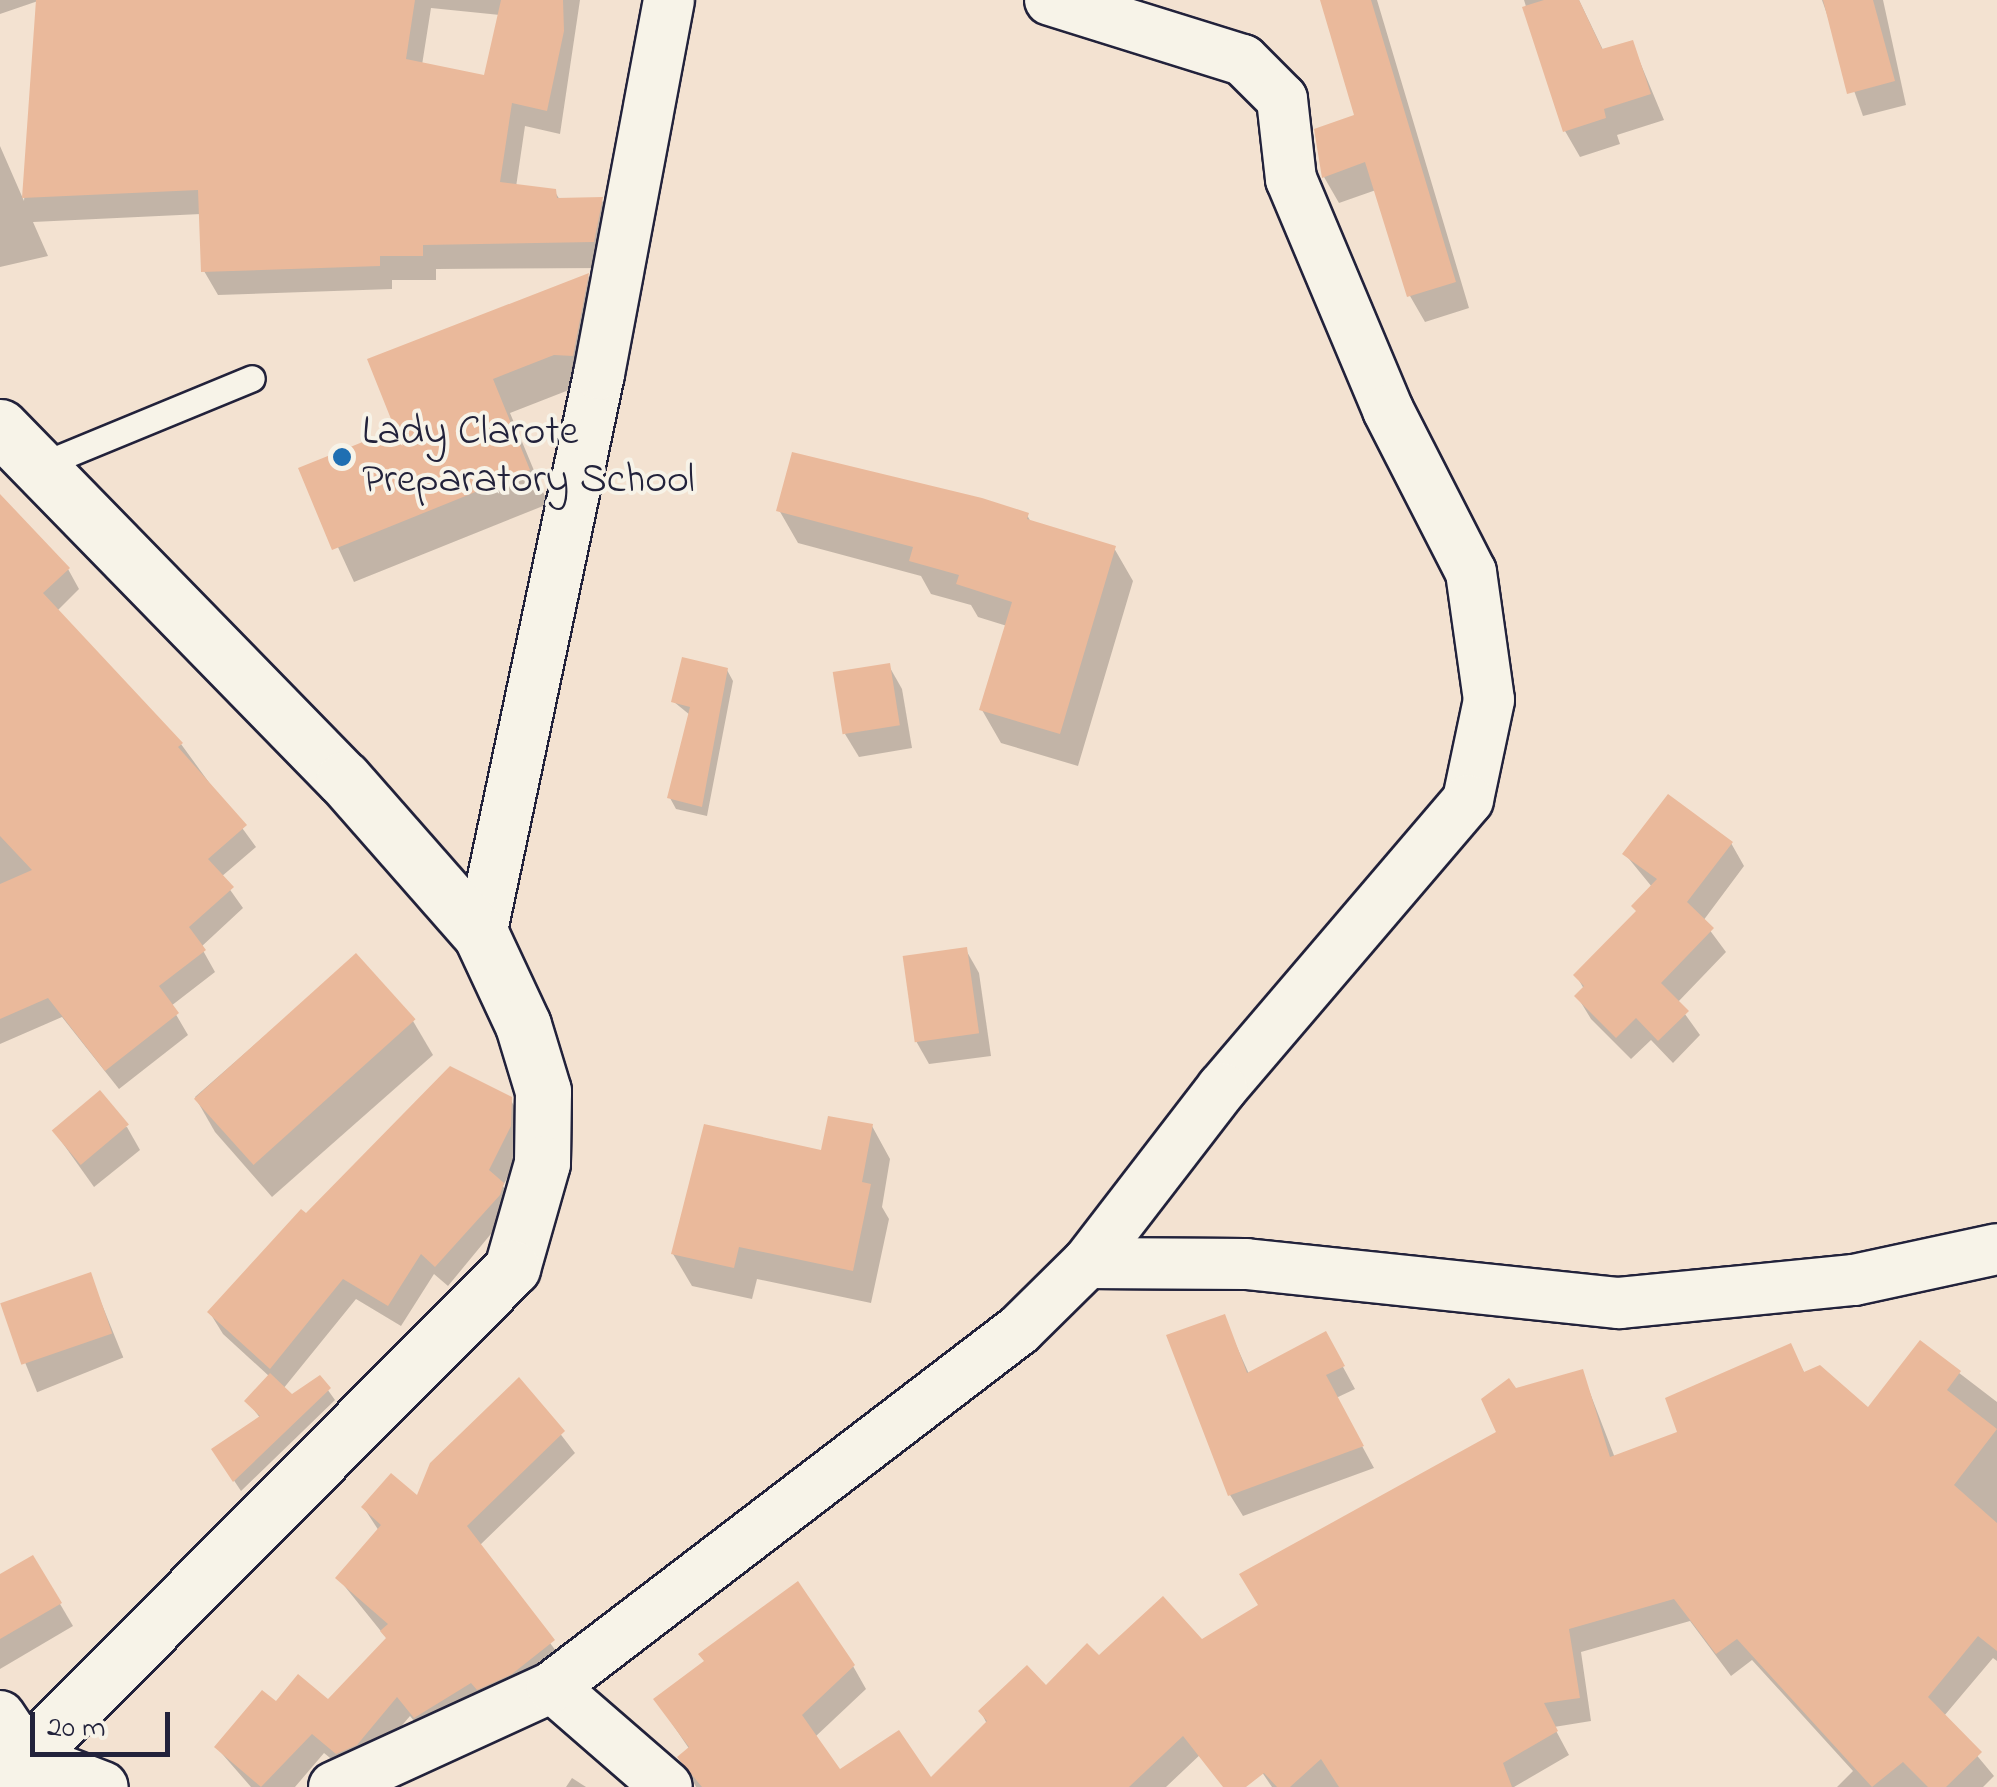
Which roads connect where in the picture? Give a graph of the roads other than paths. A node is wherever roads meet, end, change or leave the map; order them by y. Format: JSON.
{"nodes":[{"id":1,"x":669,"y":0,"type":"edge"},
{"id":2,"x":1050,"y":0,"type":"edge"},
{"id":3,"x":252,"y":378,"type":"dead end"},
{"id":4,"x":0,"y":427,"type":"edge"},
{"id":5,"x":39,"y":466,"type":"junction"},
{"id":6,"x":480,"y":935,"type":"junction"},
{"id":7,"x":1997,"y":1249,"type":"edge"},
{"id":8,"x":1087,"y":1263,"type":"junction"},
{"id":9,"x":552,"y":1686,"type":"junction"},
{"id":10,"x":9,"y":1752,"type":"edge"},
{"id":11,"x":103,"y":1787,"type":"edge"},
{"id":12,"x":334,"y":1787,"type":"edge"},
{"id":13,"x":667,"y":1787,"type":"edge"}],
"edges":[{"from":1,"to":6,"type":"street"},
{"from":2,"to":8,"type":"street"},
{"from":3,"to":5,"type":"lane"},
{"from":4,"to":5,"type":"street"},
{"from":5,"to":6,"type":"street"},
{"from":6,"to":10,"type":"street"},
{"from":7,"to":8,"type":"street"},
{"from":8,"to":9,"type":"street"},
{"from":9,"to":12,"type":"street"},
{"from":9,"to":13,"type":"street"},
{"from":10,"to":11,"type":"street"}]}
